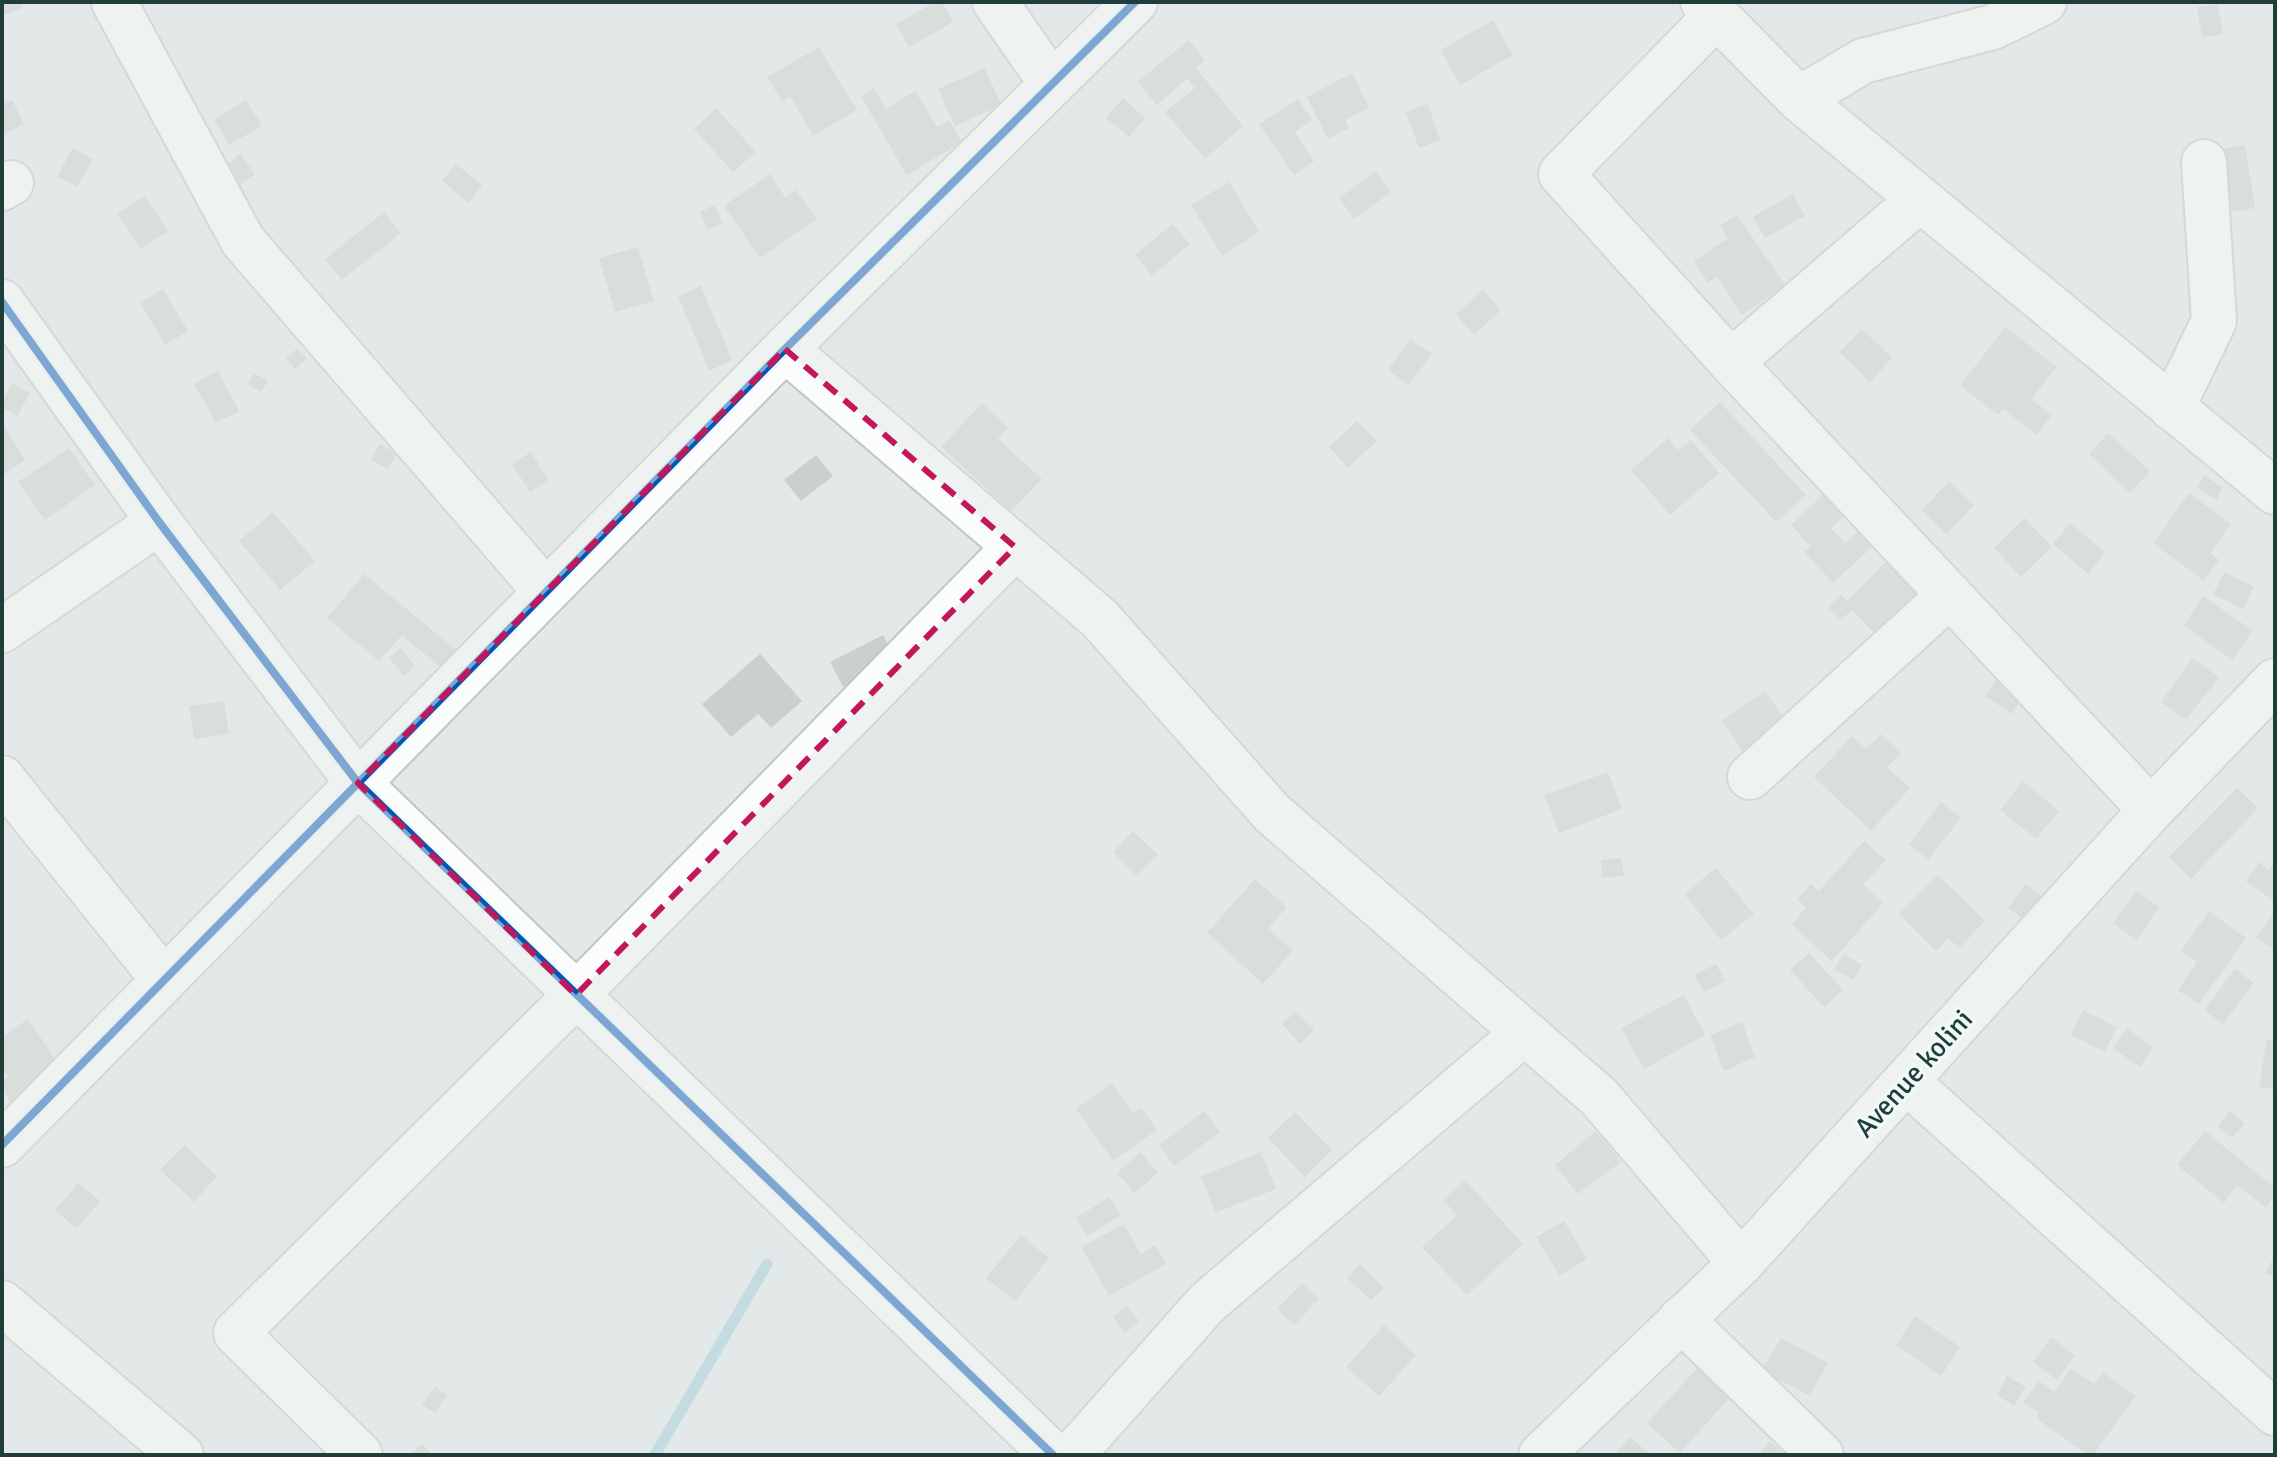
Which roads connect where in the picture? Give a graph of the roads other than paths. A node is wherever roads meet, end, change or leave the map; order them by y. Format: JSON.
{"nodes":[{"id":1,"x":114,"y":2,"type":"edge"},
{"id":2,"x":995,"y":2,"type":"edge"},
{"id":3,"x":1135,"y":2,"type":"edge"},
{"id":4,"x":2044,"y":2,"type":"edge"},
{"id":5,"x":1709,"y":9,"type":"edge"},
{"id":6,"x":1052,"y":84,"type":"junction"},
{"id":7,"x":1799,"y":99,"type":"junction"},
{"id":8,"x":2204,"y":162,"type":"dead end"},
{"id":9,"x":1919,"y":200,"type":"junction"},
{"id":10,"x":2,"y":302,"type":"edge"},
{"id":11,"x":785,"y":349,"type":"junction"},
{"id":12,"x":1731,"y":362,"type":"junction"},
{"id":13,"x":2172,"y":408,"type":"junction"},
{"id":14,"x":2275,"y":492,"type":"edge"},
{"id":15,"x":159,"y":522,"type":"junction"},
{"id":16,"x":1015,"y":547,"type":"junction"},
{"id":17,"x":546,"y":592,"type":"junction"},
{"id":18,"x":1950,"y":595,"type":"junction"},
{"id":19,"x":2,"y":630,"type":"edge"},
{"id":20,"x":2275,"y":681,"type":"edge"},
{"id":21,"x":1750,"y":777,"type":"dead end"},
{"id":22,"x":2,"y":778,"type":"edge"},
{"id":23,"x":358,"y":783,"type":"junction"},
{"id":24,"x":2151,"y":810,"type":"junction"},
{"id":25,"x":164,"y":980,"type":"junction"},
{"id":26,"x":576,"y":995,"type":"junction"},
{"id":27,"x":1524,"y":1033,"type":"junction"},
{"id":28,"x":1906,"y":1081,"type":"junction"},
{"id":29,"x":2,"y":1145,"type":"edge"},
{"id":30,"x":1741,"y":1263,"type":"junction"},
{"id":31,"x":2,"y":1303,"type":"edge"},
{"id":32,"x":1681,"y":1319,"type":"junction"},
{"id":33,"x":2275,"y":1413,"type":"edge"},
{"id":34,"x":181,"y":1455,"type":"edge"},
{"id":35,"x":360,"y":1455,"type":"edge"},
{"id":36,"x":1053,"y":1455,"type":"edge"},
{"id":37,"x":1072,"y":1455,"type":"edge"},
{"id":38,"x":1541,"y":1455,"type":"edge"},
{"id":39,"x":1821,"y":1455,"type":"edge"}],
"edges":[{"from":1,"to":17,"type":"street"},
{"from":2,"to":6,"type":"street"},
{"from":3,"to":6,"type":"street"},
{"from":4,"to":7,"type":"street"},
{"from":5,"to":7,"type":"street"},
{"from":5,"to":12,"type":"street"},
{"from":6,"to":11,"type":"street"},
{"from":7,"to":9,"type":"street"},
{"from":8,"to":13,"type":"street"},
{"from":9,"to":12,"type":"street"},
{"from":9,"to":13,"type":"street"},
{"from":10,"to":15,"type":"street"},
{"from":11,"to":16,"type":"street"},
{"from":11,"to":17,"type":"street"},
{"from":12,"to":18,"type":"street"},
{"from":13,"to":14,"type":"street"},
{"from":15,"to":19,"type":"street"},
{"from":15,"to":23,"type":"street"},
{"from":16,"to":26,"type":"street"},
{"from":16,"to":27,"type":"street"},
{"from":17,"to":23,"type":"street"},
{"from":18,"to":21,"type":"street"},
{"from":18,"to":24,"type":"street"},
{"from":20,"to":24,"type":"street","name":"Avenue kolini"},
{"from":22,"to":25,"type":"street"},
{"from":23,"to":25,"type":"street"},
{"from":23,"to":26,"type":"street"},
{"from":24,"to":28,"type":"street","name":"Avenue kolini"},
{"from":25,"to":29,"type":"street"},
{"from":26,"to":35,"type":"street"},
{"from":26,"to":36,"type":"street"},
{"from":27,"to":30,"type":"street"},
{"from":27,"to":37,"type":"street"},
{"from":28,"to":30,"type":"street","name":"Avenue kolini"},
{"from":28,"to":33,"type":"street"},
{"from":30,"to":32,"type":"street","name":"Avenue kolini"},
{"from":31,"to":34,"type":"street"},
{"from":32,"to":38,"type":"street","name":"Avenue kolini"},
{"from":32,"to":39,"type":"street"}]}
